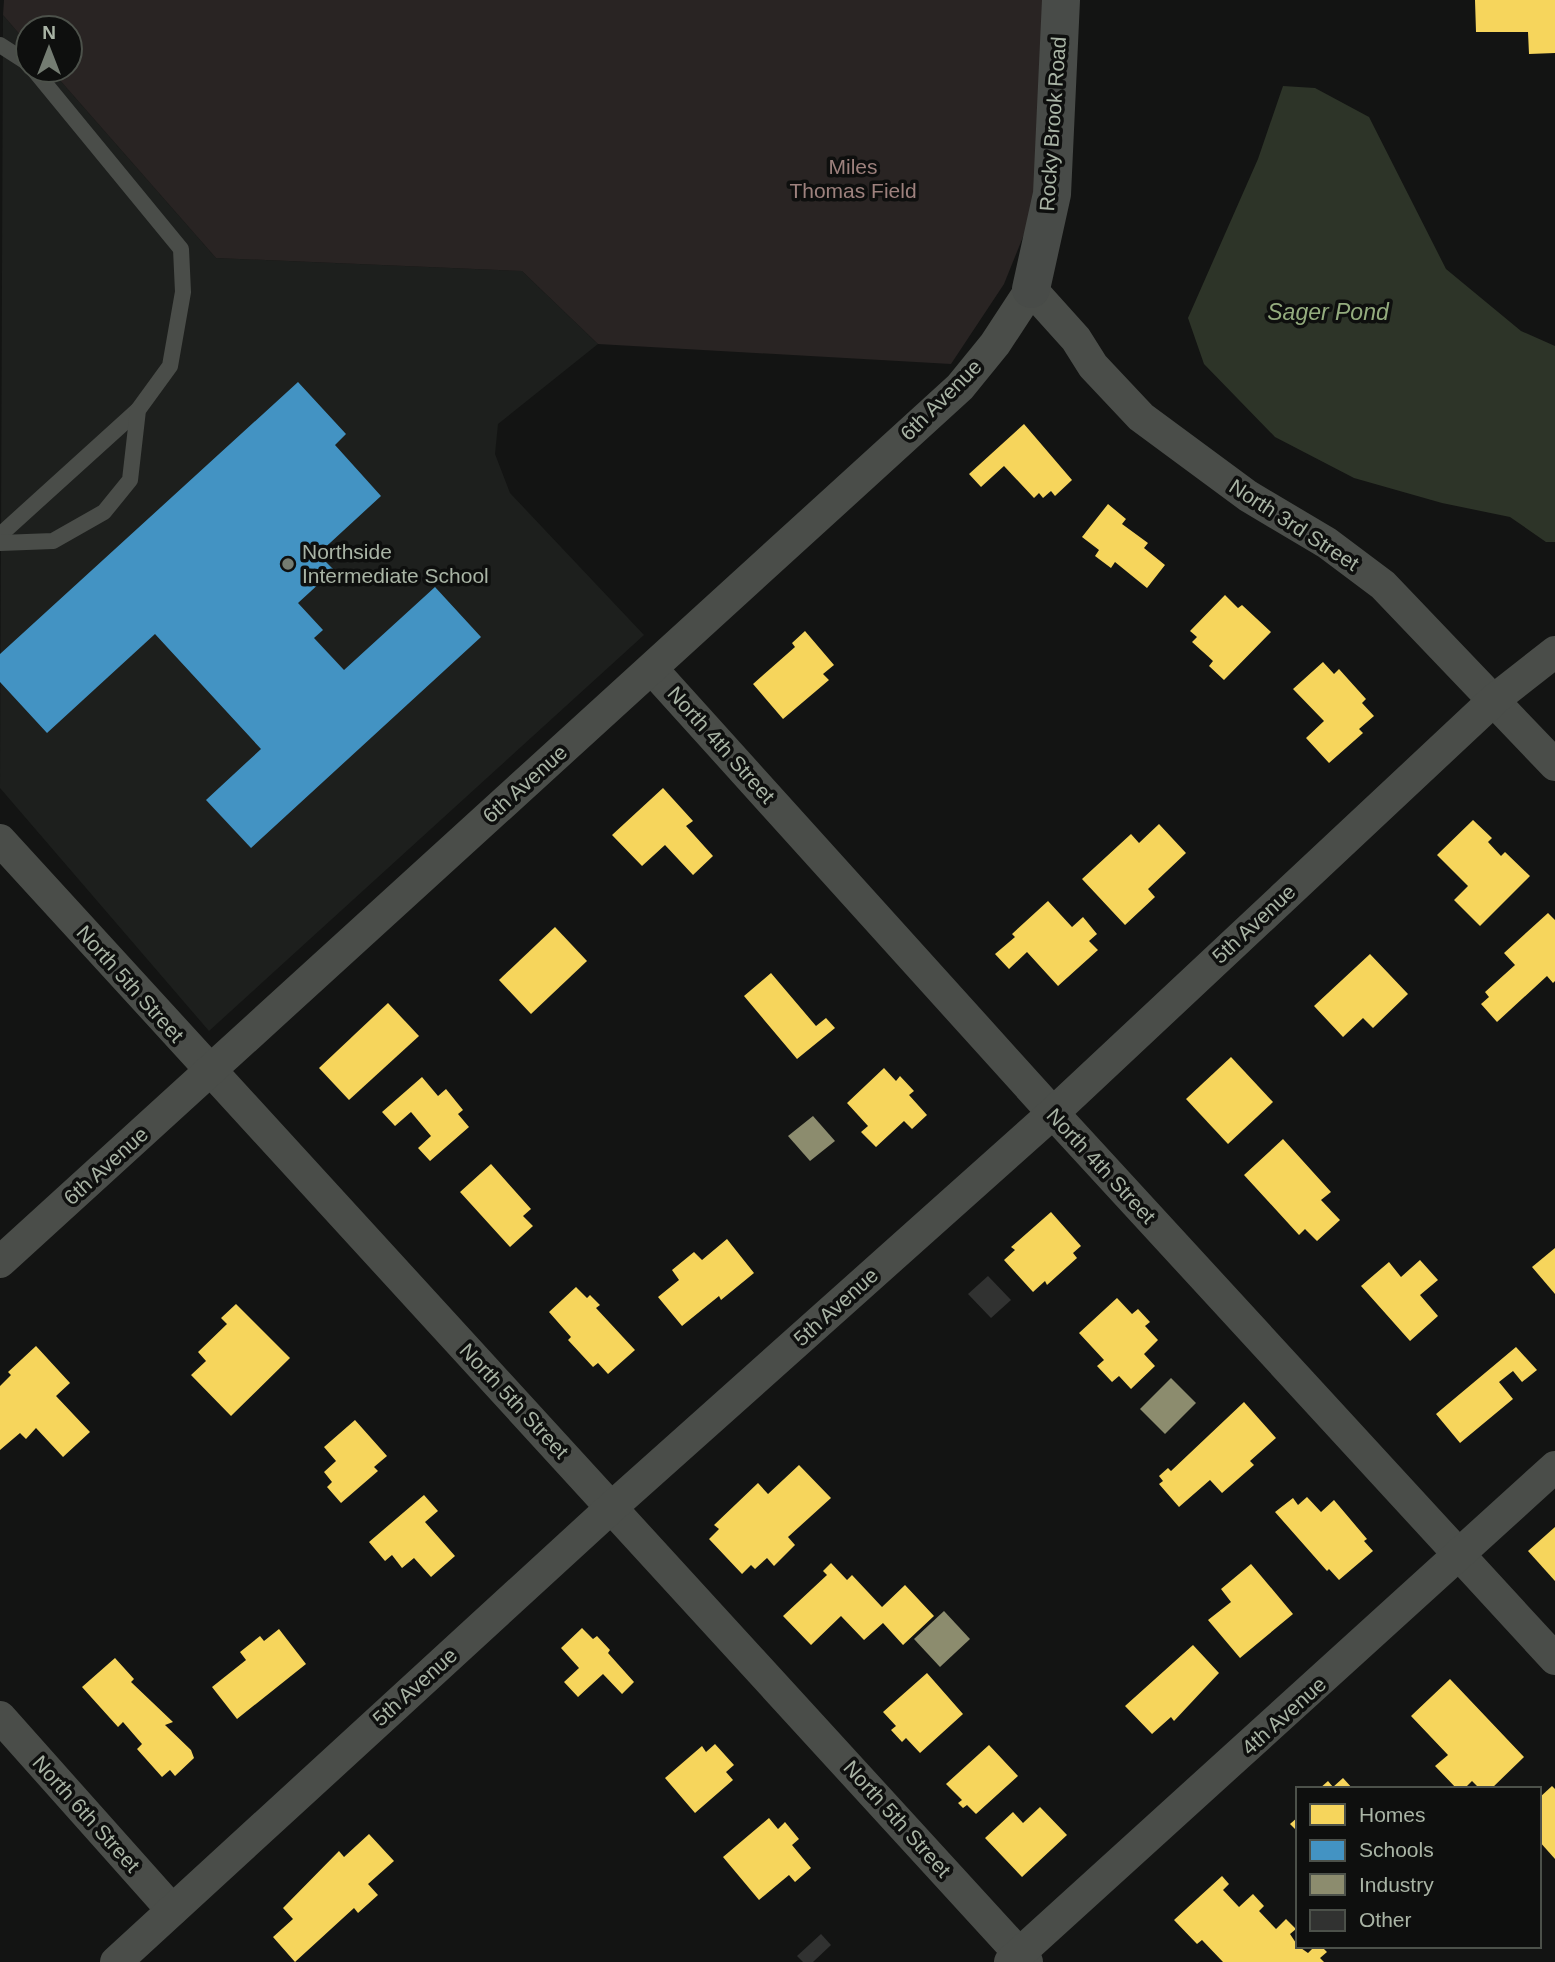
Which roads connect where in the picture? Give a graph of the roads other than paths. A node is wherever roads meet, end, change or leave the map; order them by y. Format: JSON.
{"nodes":[{"id":1,"x":1061,"y":0,"type":"edge"},
{"id":2,"x":45,"y":84,"type":"edge"},
{"id":3,"x":1031,"y":289,"type":"junction"},
{"id":4,"x":138,"y":410,"type":"junction"},
{"id":5,"x":0,"y":536,"type":"edge"},
{"id":6,"x":0,"y":543,"type":"edge"},
{"id":7,"x":1555,"y":652,"type":"edge"},
{"id":8,"x":652,"y":668,"type":"junction"},
{"id":9,"x":1495,"y":699,"type":"junction"},
{"id":10,"x":1555,"y":765,"type":"edge"},
{"id":11,"x":0,"y":840,"type":"edge"},
{"id":12,"x":210,"y":1072,"type":"junction"},
{"id":13,"x":1053,"y":1113,"type":"junction"},
{"id":14,"x":0,"y":1262,"type":"edge"},
{"id":15,"x":1555,"y":1467,"type":"edge"},
{"id":16,"x":612,"y":1507,"type":"junction"},
{"id":17,"x":1460,"y":1555,"type":"junction"},
{"id":18,"x":1555,"y":1659,"type":"edge"},
{"id":19,"x":0,"y":1717,"type":"edge"},
{"id":20,"x":172,"y":1910,"type":"junction"},
{"id":21,"x":1019,"y":1959,"type":"edge"},
{"id":22,"x":116,"y":1962,"type":"edge"}],
"edges":[{"from":1,"to":3,"type":"street","name":"Rocky Brook Road"},
{"from":2,"to":4,"type":"lane"},
{"from":3,"to":8,"type":"street","name":"6th Avenue"},
{"from":3,"to":9,"type":"street","name":"North 3rd Street"},
{"from":4,"to":5,"type":"lane"},
{"from":4,"to":6,"type":"lane"},
{"from":7,"to":9,"type":"street","name":"5th Avenue"},
{"from":8,"to":12,"type":"street","name":"6th Avenue"},
{"from":8,"to":13,"type":"street","name":"North 4th Street"},
{"from":9,"to":10,"type":"street","name":"North 3rd Street"},
{"from":9,"to":13,"type":"street","name":"5th Avenue"},
{"from":11,"to":12,"type":"street","name":"North 5th Street"},
{"from":12,"to":14,"type":"street","name":"6th Avenue"},
{"from":12,"to":16,"type":"street","name":"North 5th Street"},
{"from":13,"to":16,"type":"street","name":"5th Avenue"},
{"from":13,"to":17,"type":"street","name":"North 4th Street"},
{"from":15,"to":17,"type":"street","name":"4th Avenue"},
{"from":16,"to":20,"type":"street","name":"5th Avenue"},
{"from":16,"to":21,"type":"street","name":"North 5th Street"},
{"from":17,"to":18,"type":"street","name":"North 4th Street"},
{"from":17,"to":21,"type":"street","name":"4th Avenue"},
{"from":19,"to":20,"type":"street","name":"North 6th Street"},
{"from":20,"to":22,"type":"street","name":"5th Avenue"}]}
